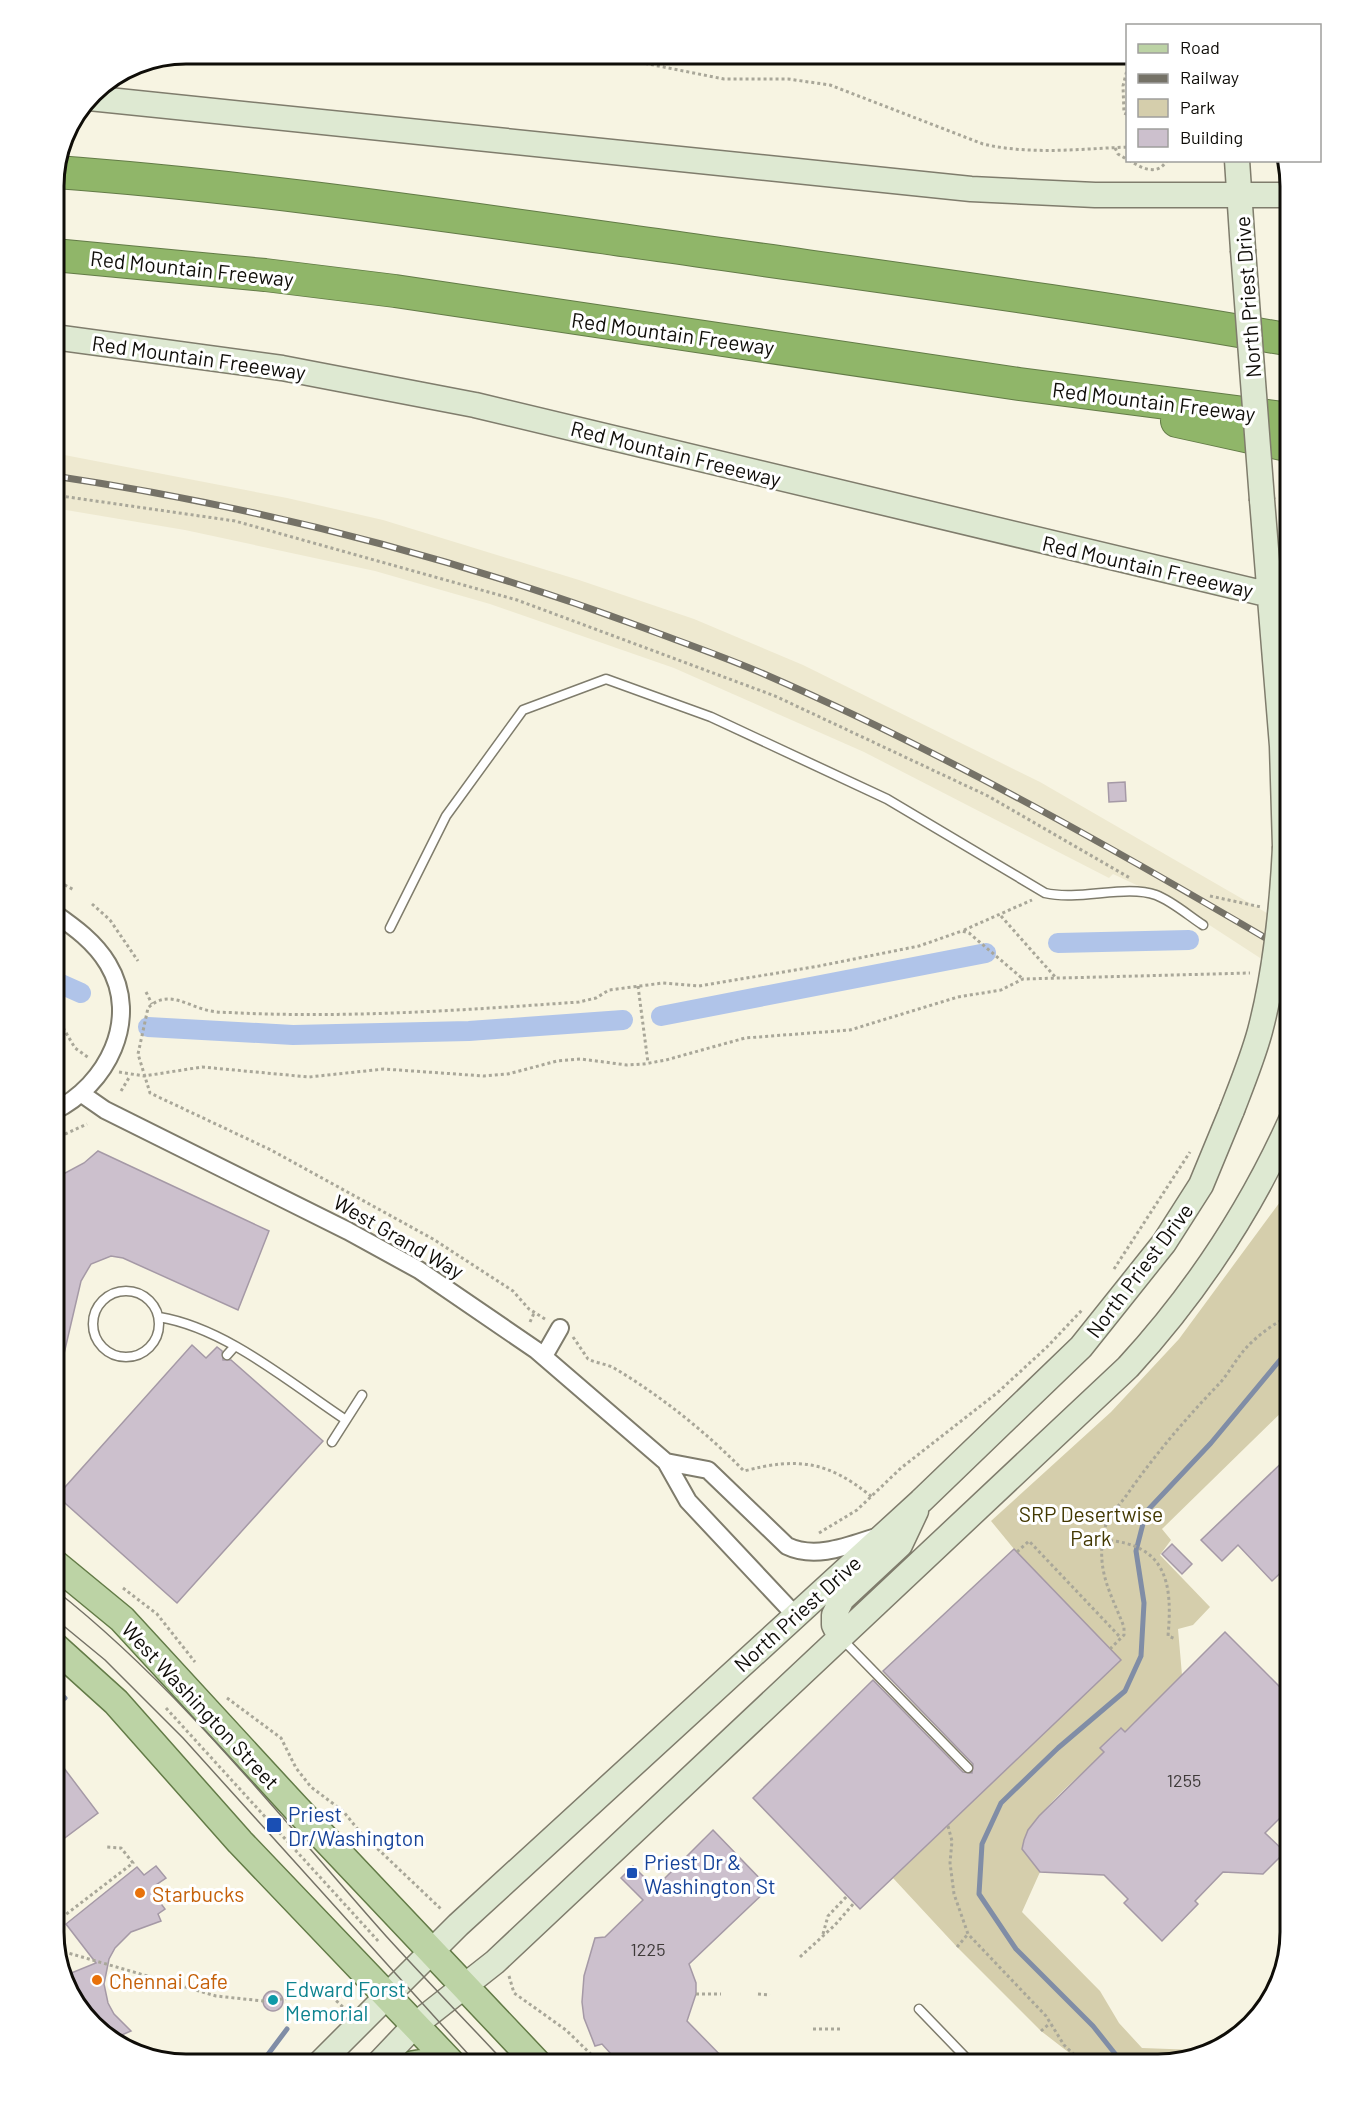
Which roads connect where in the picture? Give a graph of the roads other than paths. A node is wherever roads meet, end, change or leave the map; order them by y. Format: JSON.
{"nodes":[{"id":1,"x":102,"y":99,"type":"edge"},
{"id":2,"x":1237,"y":162,"type":"edge"},
{"id":3,"x":66,"y":173,"type":"edge"},
{"id":4,"x":1280,"y":195,"type":"edge"},
{"id":5,"x":1239,"y":196,"type":"junction"},
{"id":6,"x":65,"y":256,"type":"edge"},
{"id":7,"x":1139,"y":313,"type":"junction"},
{"id":8,"x":1280,"y":317,"type":"edge"},
{"id":9,"x":65,"y":338,"type":"edge"},
{"id":10,"x":1280,"y":338,"type":"edge"},
{"id":11,"x":1019,"y":384,"type":"junction"},
{"id":12,"x":1280,"y":418,"type":"edge"},
{"id":13,"x":1280,"y":443,"type":"edge"},
{"id":14,"x":1280,"y":597,"type":"edge"},
{"id":15,"x":65,"y":921,"type":"edge"},
{"id":16,"x":1203,"y":925,"type":"dead end"},
{"id":17,"x":1280,"y":925,"type":"edge"},
{"id":18,"x":390,"y":928,"type":"dead end"},
{"id":19,"x":82,"y":1094,"type":"junction"},
{"id":20,"x":64,"y":1105,"type":"edge"},
{"id":21,"x":1280,"y":1143,"type":"edge"},
{"id":22,"x":159,"y":1317,"type":"junction"},
{"id":23,"x":560,"y":1328,"type":"road end"},
{"id":24,"x":236,"y":1346,"type":"junction"},
{"id":25,"x":226,"y":1355,"type":"dead end"},
{"id":26,"x":544,"y":1356,"type":"junction"},
{"id":27,"x":362,"y":1395,"type":"dead end"},
{"id":28,"x":346,"y":1420,"type":"junction"},
{"id":29,"x":332,"y":1443,"type":"dead end"},
{"id":30,"x":666,"y":1462,"type":"junction"},
{"id":31,"x":921,"y":1501,"type":"junction"},
{"id":32,"x":884,"y":1534,"type":"junction"},
{"id":33,"x":64,"y":1558,"type":"edge"},
{"id":34,"x":795,"y":1615,"type":"junction"},
{"id":35,"x":840,"y":1637,"type":"junction"},
{"id":36,"x":64,"y":1655,"type":"edge"},
{"id":37,"x":968,"y":1768,"type":"dead end"},
{"id":38,"x":431,"y":1951,"type":"junction"},
{"id":39,"x":466,"y":1987,"type":"junction"},
{"id":40,"x":386,"y":1996,"type":"junction"},
{"id":41,"x":919,"y":2009,"type":"dead end"},
{"id":42,"x":415,"y":2025,"type":"junction"},
{"id":43,"x":329,"y":2054,"type":"edge"},
{"id":44,"x":387,"y":2054,"type":"edge"},
{"id":45,"x":443,"y":2054,"type":"edge"},
{"id":46,"x":529,"y":2054,"type":"edge"},
{"id":47,"x":962,"y":2054,"type":"edge"}],
"edges":[{"from":1,"to":5,"type":"main road"},
{"from":2,"to":5,"type":"main road","name":"North Priest Drive"},
{"from":3,"to":7,"type":"highway"},
{"from":4,"to":5,"type":"main road"},
{"from":5,"to":14,"type":"main road","name":"North Priest Drive","bridge":true},
{"from":6,"to":11,"type":"highway","name":"Red Mountain Freeway"},
{"from":7,"to":8,"type":"highway"},
{"from":7,"to":10,"type":"highway"},
{"from":9,"to":14,"type":"main road","name":"Red Mountain Freeeway"},
{"from":11,"to":12,"type":"highway","name":"Red Mountain Freeway"},
{"from":11,"to":13,"type":"highway"},
{"from":15,"to":19,"type":"street"},
{"from":16,"to":18,"type":"lane"},
{"from":17,"to":31,"type":"main road","name":"North Priest Drive","bridge":true},
{"from":19,"to":20,"type":"street"},
{"from":19,"to":26,"type":"street","name":"West Grand Way"},
{"from":21,"to":35,"type":"main road"},
{"from":22,"to":22,"type":"lane"},
{"from":22,"to":24,"type":"lane"},
{"from":23,"to":26,"type":"street"},
{"from":24,"to":25,"type":"lane"},
{"from":24,"to":28,"type":"lane"},
{"from":26,"to":30,"type":"street","name":"West Grand Way"},
{"from":27,"to":28,"type":"lane"},
{"from":28,"to":29,"type":"lane"},
{"from":30,"to":32,"type":"street"},
{"from":30,"to":34,"type":"street","name":"West Grand Way"},
{"from":31,"to":32,"type":"main road","name":"North Priest Drive"},
{"from":31,"to":35,"type":"main road"},
{"from":32,"to":34,"type":"main road","name":"North Priest Drive"},
{"from":33,"to":38,"type":"main road","name":"West Washington Street"},
{"from":34,"to":38,"type":"main road","name":"North Priest Drive"},
{"from":35,"to":37,"type":"lane"},
{"from":35,"to":39,"type":"main road"},
{"from":36,"to":40,"type":"main road"},
{"from":38,"to":39,"type":"main road","name":"West Washington Street"},
{"from":38,"to":40,"type":"main road","name":"North Priest Drive"},
{"from":39,"to":42,"type":"main road"},
{"from":39,"to":46,"type":"main road","name":"West Washington Street"},
{"from":40,"to":42,"type":"main road"},
{"from":40,"to":43,"type":"main road","name":"North Priest Drive"},
{"from":41,"to":47,"type":"lane"},
{"from":42,"to":44,"type":"main road"},
{"from":42,"to":45,"type":"main road"}]}
